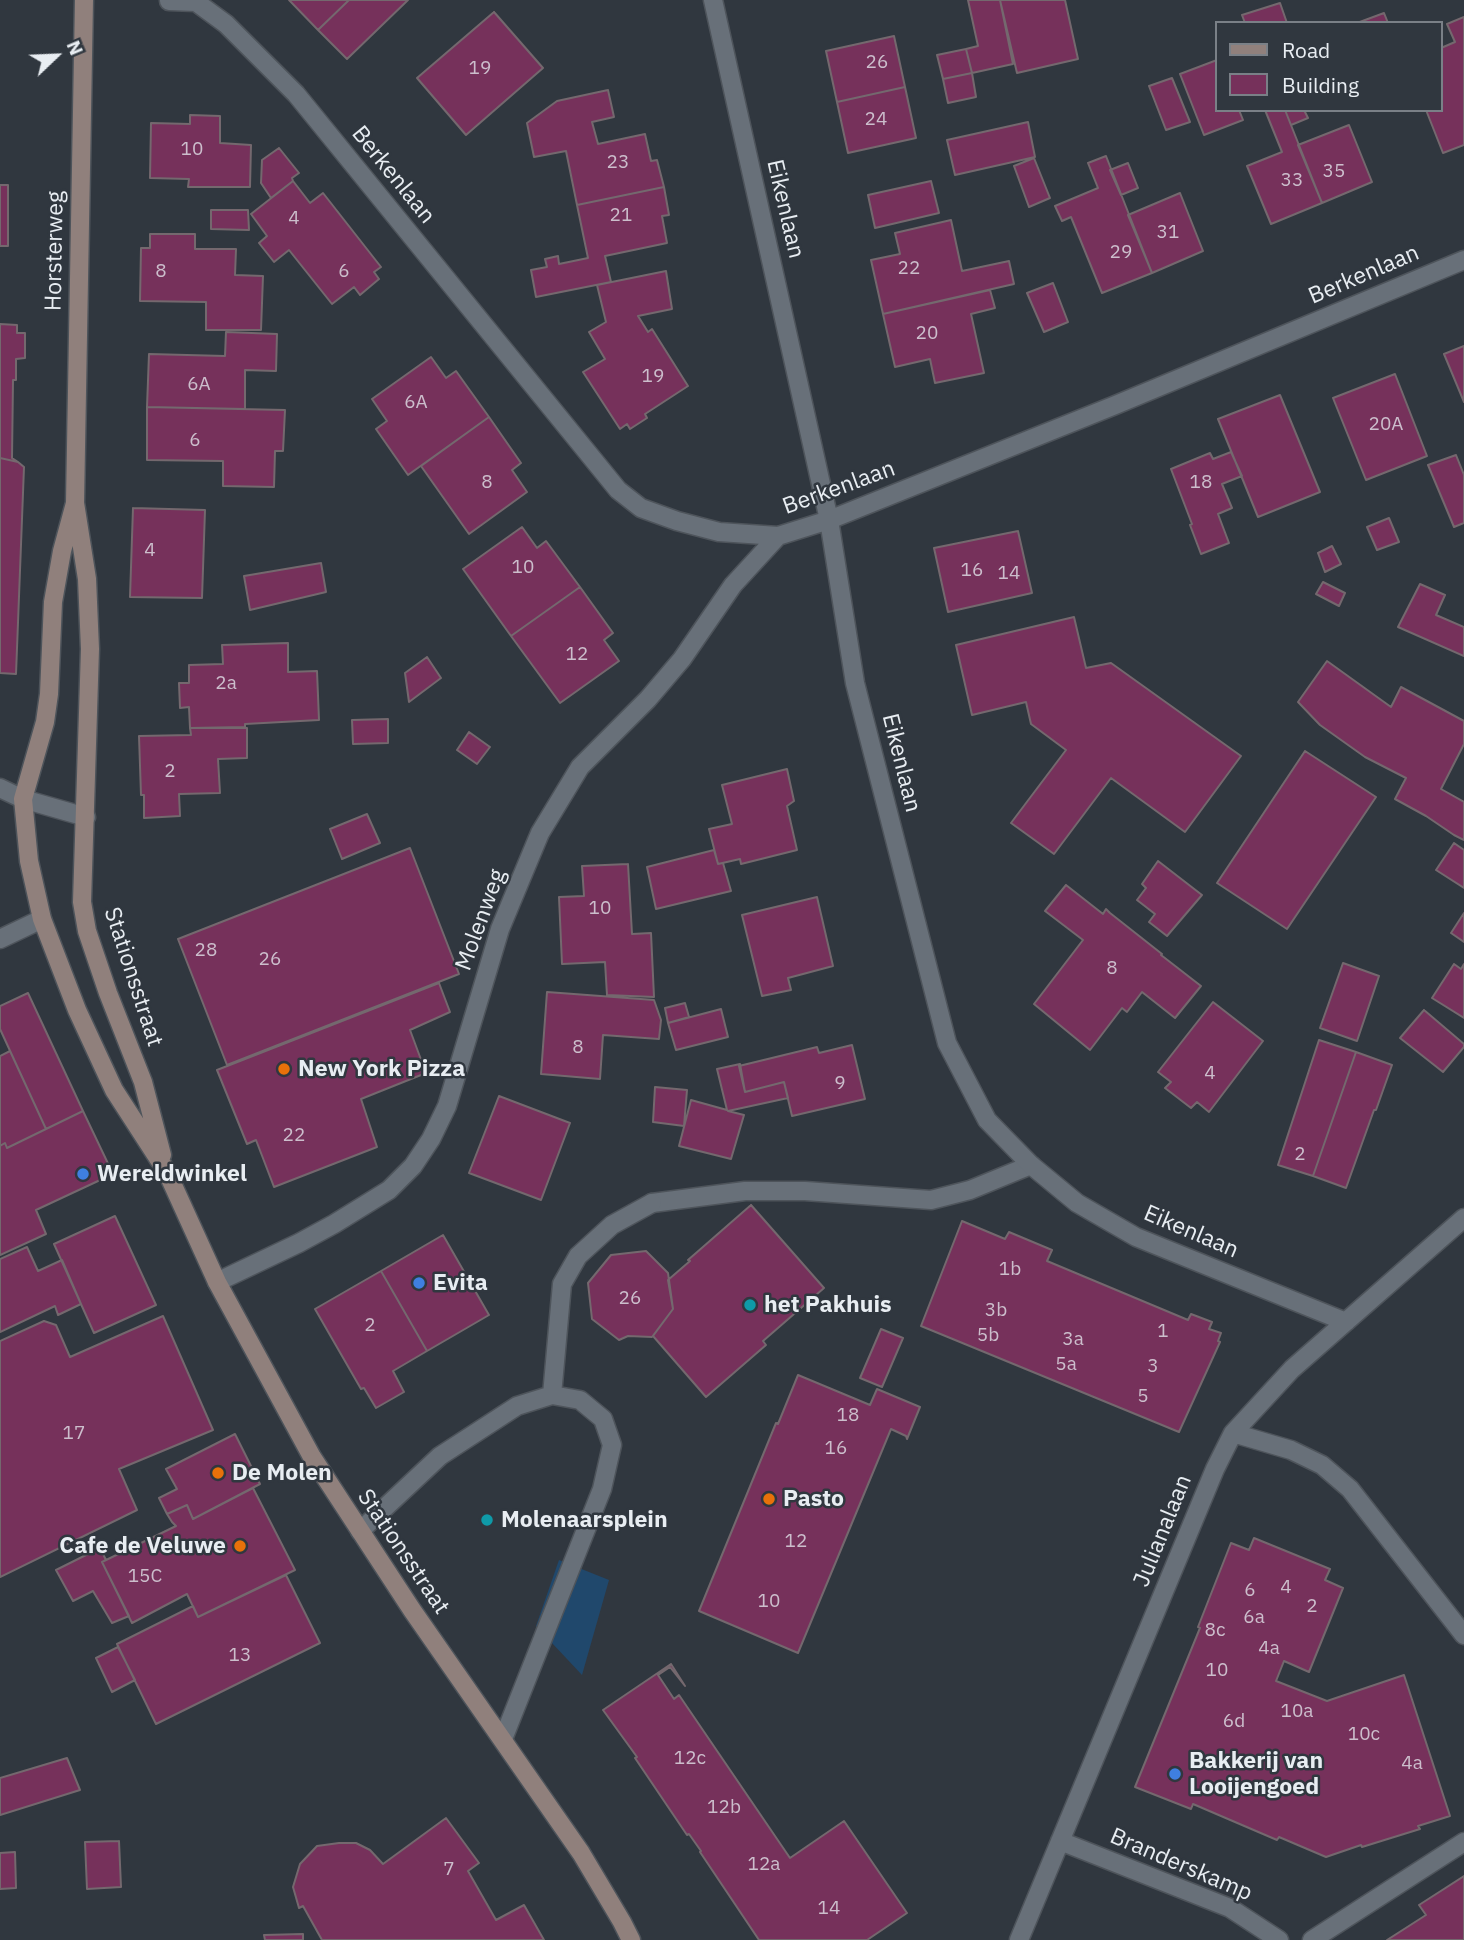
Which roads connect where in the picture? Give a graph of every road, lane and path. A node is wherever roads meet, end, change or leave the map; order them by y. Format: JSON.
{"nodes":[{"id":1,"x":84,"y":0,"type":"edge"},
{"id":2,"x":169,"y":1,"type":"edge"},
{"id":3,"x":718,"y":1,"type":"edge"},
{"id":4,"x":1464,"y":260,"type":"edge"},
{"id":5,"x":75,"y":503,"type":"junction"},
{"id":6,"x":830,"y":520,"type":"junction"},
{"id":7,"x":778,"y":536,"type":"junction"},
{"id":8,"x":0,"y":788,"type":"edge"},
{"id":9,"x":23,"y":799,"type":"junction"},
{"id":10,"x":86,"y":817,"type":"junction"},
{"id":11,"x":42,"y":919,"type":"junction"},
{"id":12,"x":0,"y":939,"type":"edge"},
{"id":13,"x":1031,"y":1165,"type":"junction"},
{"id":14,"x":167,"y":1172,"type":"junction"},
{"id":15,"x":1464,"y":1218,"type":"edge"},
{"id":16,"x":217,"y":1282,"type":"junction"},
{"id":17,"x":1346,"y":1322,"type":"junction"},
{"id":18,"x":552,"y":1395,"type":"junction"},
{"id":19,"x":1233,"y":1433,"type":"junction"},
{"id":20,"x":360,"y":1531,"type":"junction"},
{"id":21,"x":1464,"y":1635,"type":"edge"},
{"id":22,"x":503,"y":1740,"type":"junction"},
{"id":23,"x":1060,"y":1841,"type":"junction"},
{"id":24,"x":1464,"y":1842,"type":"edge"},
{"id":25,"x":631,"y":1940,"type":"edge"},
{"id":26,"x":1019,"y":1940,"type":"edge"},
{"id":27,"x":1279,"y":1940,"type":"edge"},
{"id":28,"x":1312,"y":1940,"type":"edge"}],
"edges":[{"from":1,"to":5,"type":"main road","name":"Horsterweg"},
{"from":2,"to":7,"type":"street","name":"Berkenlaan"},
{"from":3,"to":6,"type":"street","name":"Eikenlaan"},
{"from":4,"to":6,"type":"street","name":"Berkenlaan"},
{"from":5,"to":9,"type":"main road","name":"Horsterweg"},
{"from":5,"to":10,"type":"main road","name":"Horsterweg"},
{"from":6,"to":7,"type":"street","name":"Berkenlaan"},
{"from":6,"to":13,"type":"street","name":"Eikenlaan"},
{"from":7,"to":16,"type":"street","name":"Molenweg"},
{"from":8,"to":9,"type":"street"},
{"from":9,"to":10,"type":"street"},
{"from":9,"to":11,"type":"main road","name":"Stationsstraat"},
{"from":10,"to":14,"type":"main road","name":"Stationsstraat"},
{"from":11,"to":12,"type":"street"},
{"from":11,"to":14,"type":"main road","name":"Stationsstraat"},
{"from":13,"to":17,"type":"street","name":"Eikenlaan"},
{"from":13,"to":18,"type":"street"},
{"from":14,"to":16,"type":"main road","name":"Stationsstraat"},
{"from":15,"to":17,"type":"street","name":"Julianalaan"},
{"from":16,"to":20,"type":"main road","name":"Stationsstraat"},
{"from":17,"to":19,"type":"street","name":"Julianalaan"},
{"from":18,"to":20,"type":"street"},
{"from":18,"to":22,"type":"street"},
{"from":19,"to":21,"type":"street"},
{"from":19,"to":23,"type":"street","name":"Julianalaan"},
{"from":20,"to":22,"type":"main road","name":"Stationsstraat"},
{"from":22,"to":25,"type":"main road","name":"Stationsstraat"},
{"from":23,"to":26,"type":"street","name":"Julianalaan"},
{"from":23,"to":27,"type":"street","name":"Branderskamp"},
{"from":24,"to":28,"type":"street"}]}
